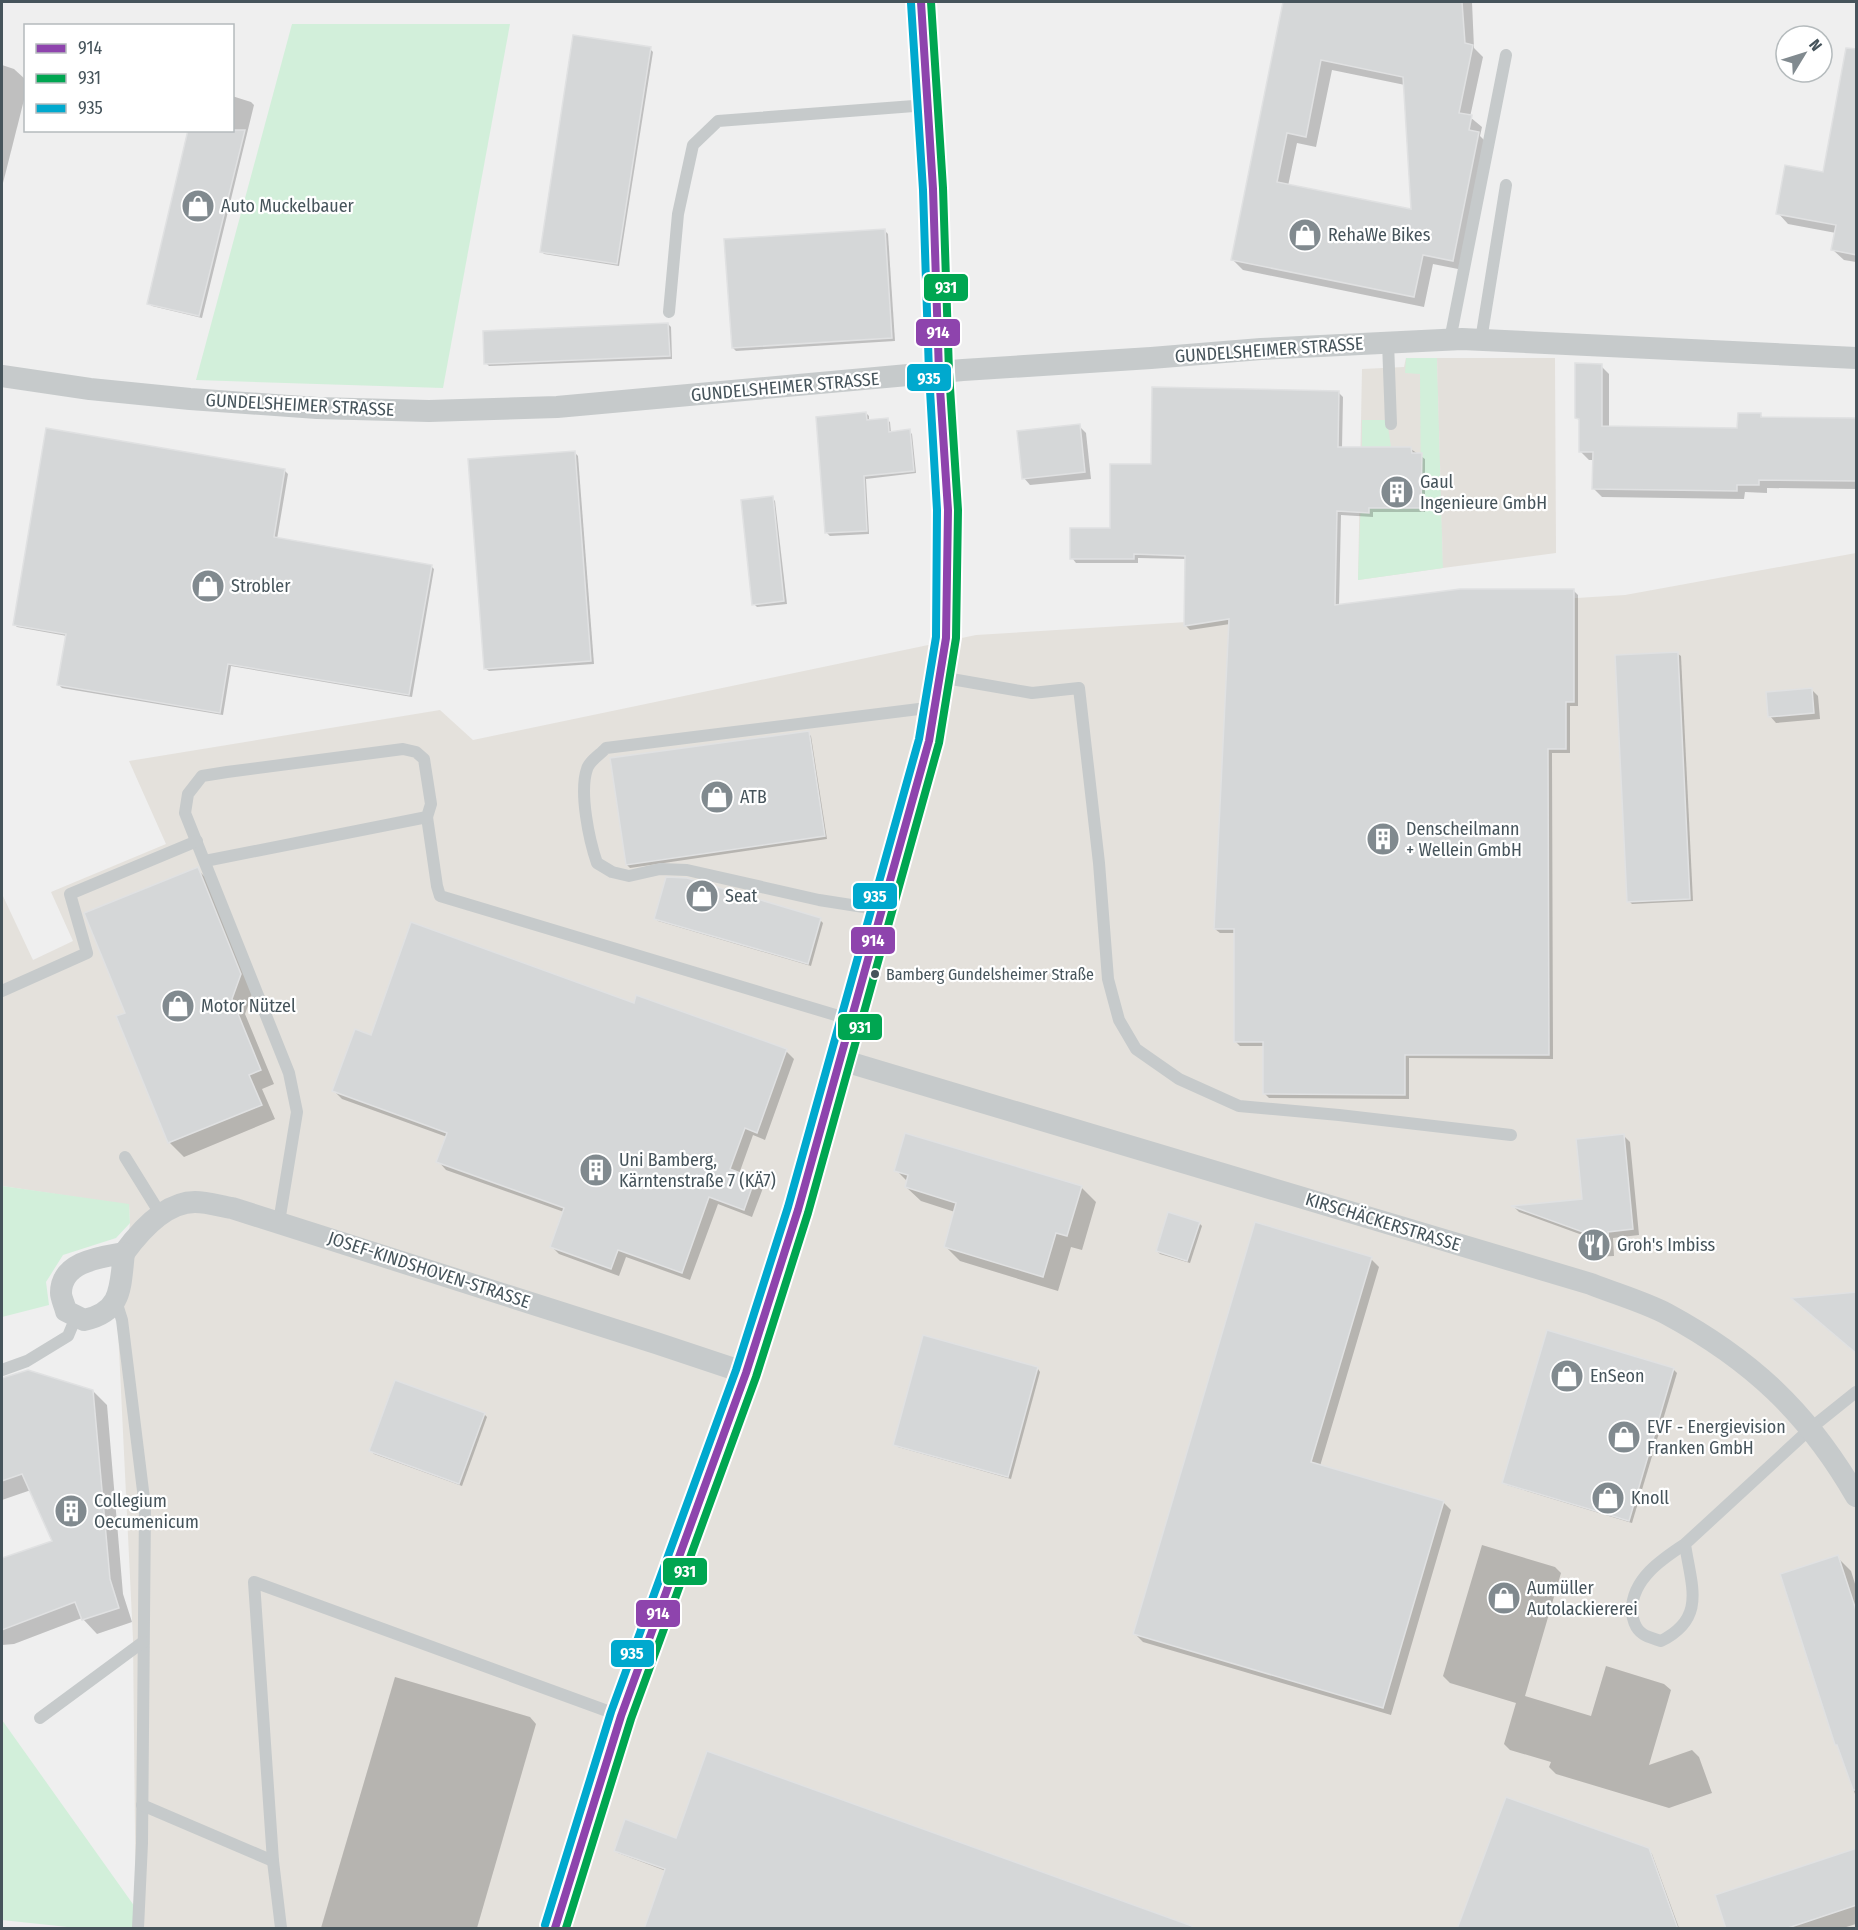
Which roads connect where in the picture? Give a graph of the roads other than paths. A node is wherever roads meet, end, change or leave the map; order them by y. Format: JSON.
{"nodes":[{"id":1,"x":921,"y":2,"type":"edge"},
{"id":2,"x":1506,"y":55,"type":"dead end"},
{"id":3,"x":927,"y":105,"type":"junction"},
{"id":4,"x":1506,"y":185,"type":"dead end"},
{"id":5,"x":669,"y":312,"type":"dead end"},
{"id":6,"x":1450,"y":340,"type":"junction"},
{"id":7,"x":1481,"y":340,"type":"junction"},
{"id":8,"x":1388,"y":342,"type":"junction"},
{"id":9,"x":1857,"y":358,"type":"edge"},
{"id":10,"x":939,"y":373,"type":"junction"},
{"id":11,"x":2,"y":376,"type":"edge"},
{"id":12,"x":1391,"y":424,"type":"dead end"},
{"id":13,"x":940,"y":677,"type":"junction"},
{"id":14,"x":935,"y":707,"type":"junction"},
{"id":15,"x":427,"y":817,"type":"junction"},
{"id":16,"x":197,"y":841,"type":"junction"},
{"id":17,"x":205,"y":861,"type":"junction"},
{"id":18,"x":883,"y":910,"type":"junction"},
{"id":19,"x":2,"y":991,"type":"edge"},
{"id":20,"x":852,"y":1020,"type":"junction"},
{"id":21,"x":841,"y":1060,"type":"junction"},
{"id":22,"x":1511,"y":1135,"type":"dead end"},
{"id":23,"x":125,"y":1157,"type":"dead end"},
{"id":24,"x":161,"y":1215,"type":"junction"},
{"id":25,"x":279,"y":1222,"type":"junction"},
{"id":26,"x":124,"y":1253,"type":"junction"},
{"id":27,"x":117,"y":1301,"type":"junction"},
{"id":28,"x":76,"y":1317,"type":"junction"},
{"id":29,"x":2,"y":1370,"type":"edge"},
{"id":30,"x":746,"y":1373,"type":"junction"},
{"id":31,"x":1857,"y":1392,"type":"edge"},
{"id":32,"x":1811,"y":1428,"type":"junction"},
{"id":33,"x":1857,"y":1496,"type":"edge"},
{"id":34,"x":1686,"y":1544,"type":"junction"},
{"id":35,"x":143,"y":1642,"type":"junction"},
{"id":36,"x":621,"y":1716,"type":"junction"},
{"id":37,"x":40,"y":1718,"type":"dead end"},
{"id":38,"x":142,"y":1805,"type":"junction"},
{"id":39,"x":273,"y":1861,"type":"junction"},
{"id":40,"x":138,"y":1929,"type":"edge"},
{"id":41,"x":281,"y":1929,"type":"edge"},
{"id":42,"x":555,"y":1929,"type":"edge"}],
"edges":[{"from":1,"to":3,"type":"street"},
{"from":2,"to":6,"type":"lane"},
{"from":3,"to":5,"type":"lane"},
{"from":3,"to":10,"type":"street"},
{"from":4,"to":7,"type":"lane"},
{"from":6,"to":7,"type":"street","name":"GUNDELSHEIMER STRASSE"},
{"from":6,"to":8,"type":"street","name":"GUNDELSHEIMER STRASSE"},
{"from":7,"to":9,"type":"street","name":"GUNDELSHEIMER STRASSE"},
{"from":8,"to":10,"type":"street","name":"GUNDELSHEIMER STRASSE"},
{"from":8,"to":12,"type":"lane"},
{"from":10,"to":11,"type":"street","name":"GUNDELSHEIMER STRASSE"},
{"from":10,"to":13,"type":"street"},
{"from":13,"to":14,"type":"street"},
{"from":13,"to":22,"type":"lane"},
{"from":14,"to":18,"type":"street"},
{"from":14,"to":18,"type":"lane"},
{"from":15,"to":16,"type":"lane"},
{"from":15,"to":17,"type":"lane"},
{"from":15,"to":20,"type":"lane"},
{"from":16,"to":17,"type":"lane"},
{"from":16,"to":19,"type":"lane"},
{"from":17,"to":25,"type":"lane"},
{"from":18,"to":20,"type":"street"},
{"from":20,"to":21,"type":"street"},
{"from":21,"to":30,"type":"street"},
{"from":21,"to":32,"type":"street","name":"KIRSCHÄCKERSTRASSE"},
{"from":23,"to":24,"type":"lane"},
{"from":24,"to":25,"type":"street","name":"JOSEF-KINDSHOVEN-STRASSE"},
{"from":24,"to":26,"type":"street","name":"JOSEF-KINDSHOVEN-STRASSE"},
{"from":25,"to":30,"type":"street","name":"JOSEF-KINDSHOVEN-STRASSE"},
{"from":26,"to":27,"type":"street","name":"JOSEF-KINDSHOVEN-STRASSE"},
{"from":26,"to":28,"type":"street"},
{"from":27,"to":28,"type":"street"},
{"from":27,"to":35,"type":"lane"},
{"from":28,"to":29,"type":"lane"},
{"from":30,"to":36,"type":"street"},
{"from":31,"to":32,"type":"lane"},
{"from":32,"to":33,"type":"street","name":"KIRSCHÄCKERSTRASSE"},
{"from":32,"to":34,"type":"lane"},
{"from":34,"to":34,"type":"lane"},
{"from":35,"to":37,"type":"lane"},
{"from":35,"to":38,"type":"lane"},
{"from":36,"to":39,"type":"lane"},
{"from":36,"to":42,"type":"street"},
{"from":38,"to":39,"type":"lane"},
{"from":38,"to":40,"type":"lane"},
{"from":39,"to":41,"type":"lane"}]}
